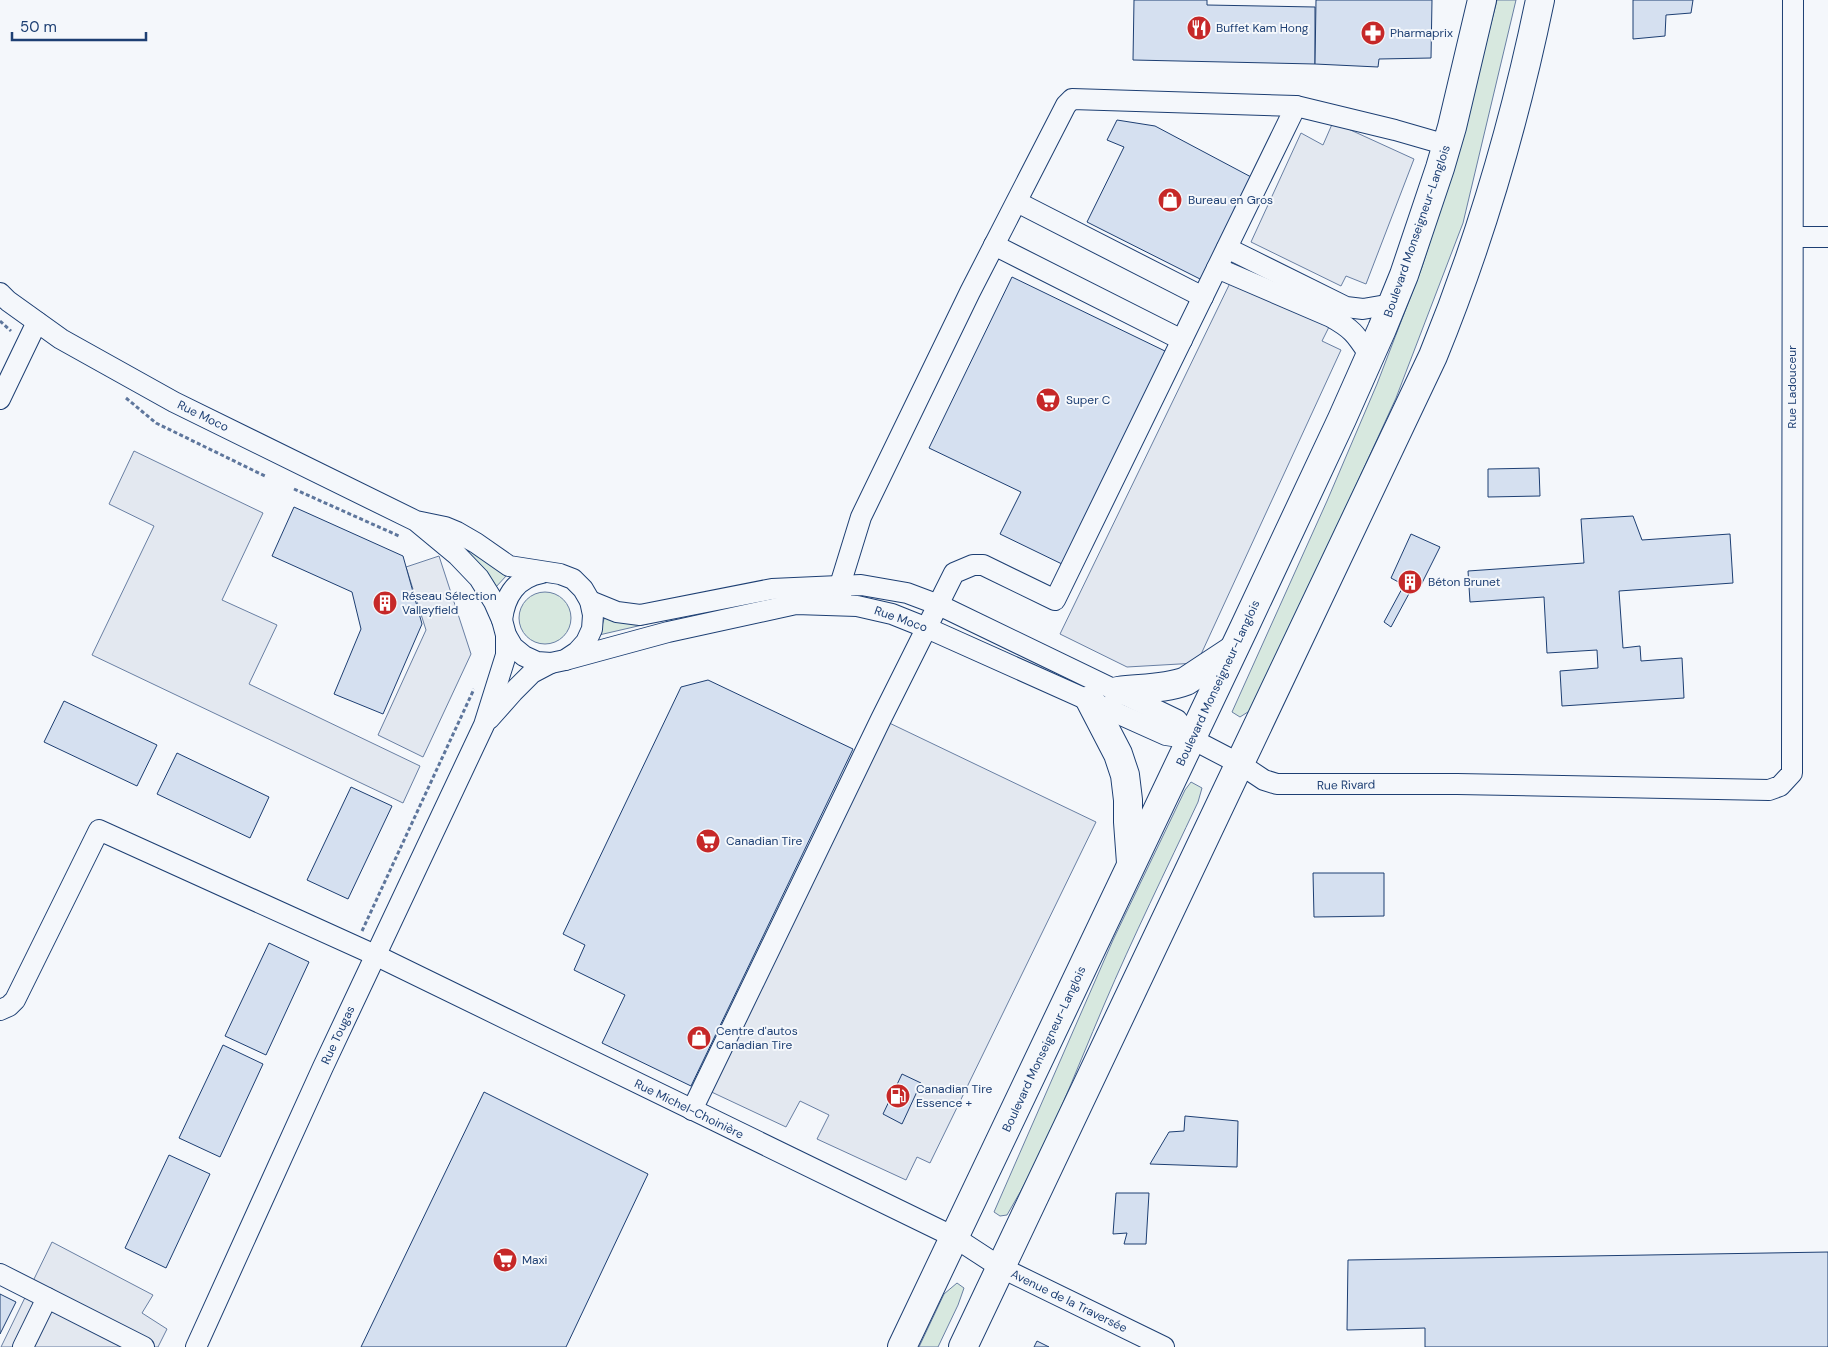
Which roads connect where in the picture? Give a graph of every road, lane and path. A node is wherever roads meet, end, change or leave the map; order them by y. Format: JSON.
{"nodes":[{"id":1,"x":1482,"y":0,"type":"edge"},
{"id":2,"x":1540,"y":0,"type":"edge"},
{"id":3,"x":1793,"y":0,"type":"edge"},
{"id":4,"x":1296,"y":106,"type":"junction"},
{"id":5,"x":1447,"y":145,"type":"junction"},
{"id":6,"x":1017,"y":202,"type":"junction"},
{"id":7,"x":1793,"y":237,"type":"junction"},
{"id":8,"x":1828,"y":237,"type":"edge"},
{"id":9,"x":994,"y":245,"type":"junction"},
{"id":10,"x":1227,"y":248,"type":"junction"},
{"id":11,"x":1218,"y":268,"type":"junction"},
{"id":12,"x":0,"y":293,"type":"edge"},
{"id":13,"x":1203,"y":297,"type":"junction"},
{"id":14,"x":1392,"y":304,"type":"junction"},
{"id":15,"x":0,"y":321,"type":"edge"},
{"id":16,"x":37,"y":322,"type":"junction"},
{"id":17,"x":11,"y":331,"type":"dead end"},
{"id":18,"x":1182,"y":340,"type":"junction"},
{"id":19,"x":1370,"y":356,"type":"junction"},
{"id":20,"x":120,"y":392,"type":"dead end"},
{"id":21,"x":0,"y":399,"type":"edge"},
{"id":22,"x":267,"y":477,"type":"dead end"},
{"id":23,"x":294,"y":489,"type":"dead end"},
{"id":24,"x":416,"y":521,"type":"junction"},
{"id":25,"x":402,"y":537,"type":"dead end"},
{"id":26,"x":547,"y":572,"type":"junction"},
{"id":27,"x":840,"y":585,"type":"junction"},
{"id":28,"x":590,"y":601,"type":"junction"},
{"id":29,"x":842,"y":605,"type":"junction"},
{"id":30,"x":939,"y":605,"type":"junction"},
{"id":31,"x":504,"y":628,"type":"junction"},
{"id":32,"x":927,"y":628,"type":"junction"},
{"id":33,"x":1234,"y":649,"type":"junction"},
{"id":34,"x":558,"y":661,"type":"junction"},
{"id":35,"x":476,"y":685,"type":"dead end"},
{"id":36,"x":1118,"y":691,"type":"junction"},
{"id":37,"x":1090,"y":700,"type":"junction"},
{"id":38,"x":484,"y":724,"type":"junction"},
{"id":39,"x":1192,"y":739,"type":"junction"},
{"id":40,"x":1240,"y":764,"type":"junction"},
{"id":41,"x":1792,"y":773,"type":"joint"},
{"id":42,"x":1131,"y":864,"type":"junction"},
{"id":43,"x":362,"y":932,"type":"dead end"},
{"id":44,"x":376,"y":955,"type":"junction"},
{"id":45,"x":0,"y":1010,"type":"edge"},
{"id":46,"x":692,"y":1110,"type":"junction"},
{"id":47,"x":954,"y":1237,"type":"junction"},
{"id":48,"x":1000,"y":1267,"type":"junction"},
{"id":49,"x":0,"y":1274,"type":"edge"},
{"id":50,"x":47,"y":1298,"type":"junction"},
{"id":51,"x":23,"y":1347,"type":"edge"},
{"id":52,"x":144,"y":1347,"type":"edge"},
{"id":53,"x":196,"y":1347,"type":"edge"},
{"id":54,"x":902,"y":1347,"type":"edge"},
{"id":55,"x":963,"y":1347,"type":"edge"},
{"id":56,"x":1164,"y":1347,"type":"edge"}],
"edges":[{"from":1,"to":5,"type":"highway","name":"Boulevard Monseigneur-Langlois"},
{"from":2,"to":40,"type":"highway"},
{"from":3,"to":7,"type":"street","name":"Rue Ladouceur"},
{"from":4,"to":5,"type":"street"},
{"from":4,"to":6,"type":"street"},
{"from":4,"to":10,"type":"street"},
{"from":5,"to":14,"type":"highway","name":"Boulevard Monseigneur-Langlois"},
{"from":6,"to":9,"type":"street"},
{"from":6,"to":13,"type":"street"},
{"from":7,"to":8,"type":"street"},
{"from":7,"to":41,"type":"street","name":"Rue Ladouceur"},
{"from":9,"to":18,"type":"street"},
{"from":9,"to":27,"type":"street"},
{"from":10,"to":11,"type":"street"},
{"from":10,"to":14,"type":"street"},
{"from":11,"to":13,"type":"street"},
{"from":11,"to":19,"type":"street"},
{"from":12,"to":16,"type":"street","name":"Rue Moco"},
{"from":13,"to":18,"type":"street"},
{"from":14,"to":19,"type":"highway","name":"Boulevard Monseigneur-Langlois"},
{"from":15,"to":17,"type":"path"},
{"from":16,"to":21,"type":"street"},
{"from":16,"to":24,"type":"street","name":"Rue Moco"},
{"from":18,"to":30,"type":"street"},
{"from":19,"to":33,"type":"highway","name":"Boulevard Monseigneur-Langlois"},
{"from":20,"to":22,"type":"path"},
{"from":23,"to":25,"type":"path"},
{"from":24,"to":26,"type":"street","name":"Rue Moco"},
{"from":24,"to":31,"type":"street","name":"Rue Moco"},
{"from":26,"to":28,"type":"street","name":"Rue Moco"},
{"from":26,"to":31,"type":"street"},
{"from":27,"to":28,"type":"street","name":"Rue Moco"},
{"from":27,"to":29,"type":"street"},
{"from":27,"to":30,"type":"street","name":"Rue Moco"},
{"from":28,"to":34,"type":"street"},
{"from":29,"to":32,"type":"street","name":"Rue Moco"},
{"from":29,"to":34,"type":"street","name":"Rue Moco"},
{"from":30,"to":32,"type":"street"},
{"from":30,"to":36,"type":"street","name":"Rue Moco"},
{"from":31,"to":34,"type":"street","name":"Rue Moco"},
{"from":31,"to":38,"type":"street","name":"Rue Tougas"},
{"from":32,"to":37,"type":"street","name":"Rue Moco"},
{"from":32,"to":46,"type":"street"},
{"from":33,"to":36,"type":"highway"},
{"from":33,"to":39,"type":"highway","name":"Boulevard Monseigneur-Langlois"},
{"from":34,"to":38,"type":"street","name":"Rue Tougas"},
{"from":35,"to":43,"type":"path"},
{"from":36,"to":39,"type":"street","name":"Rue Moco"},
{"from":37,"to":39,"type":"street","name":"Rue Moco"},
{"from":37,"to":42,"type":"highway"},
{"from":38,"to":44,"type":"street","name":"Rue Tougas"},
{"from":39,"to":40,"type":"street","name":"Rue Moco"},
{"from":39,"to":42,"type":"highway","name":"Boulevard Monseigneur-Langlois"},
{"from":40,"to":41,"type":"street","name":"Rue Rivard"},
{"from":40,"to":48,"type":"highway"},
{"from":42,"to":47,"type":"highway","name":"Boulevard Monseigneur-Langlois"},
{"from":44,"to":45,"type":"street","name":"Rue Michel-Choinière"},
{"from":44,"to":46,"type":"street","name":"Rue Michel-Choinière"},
{"from":44,"to":53,"type":"street","name":"Rue Tougas"},
{"from":46,"to":47,"type":"street","name":"Rue Michel-Choinière"},
{"from":47,"to":48,"type":"street","name":"Rue Michel-Choinière"},
{"from":47,"to":54,"type":"highway","name":"Boulevard Monseigneur-Langlois"},
{"from":48,"to":55,"type":"highway"},
{"from":48,"to":56,"type":"street","name":"Avenue de la Traversée"},
{"from":49,"to":50,"type":"street"},
{"from":50,"to":51,"type":"street"},
{"from":50,"to":52,"type":"street"}]}
